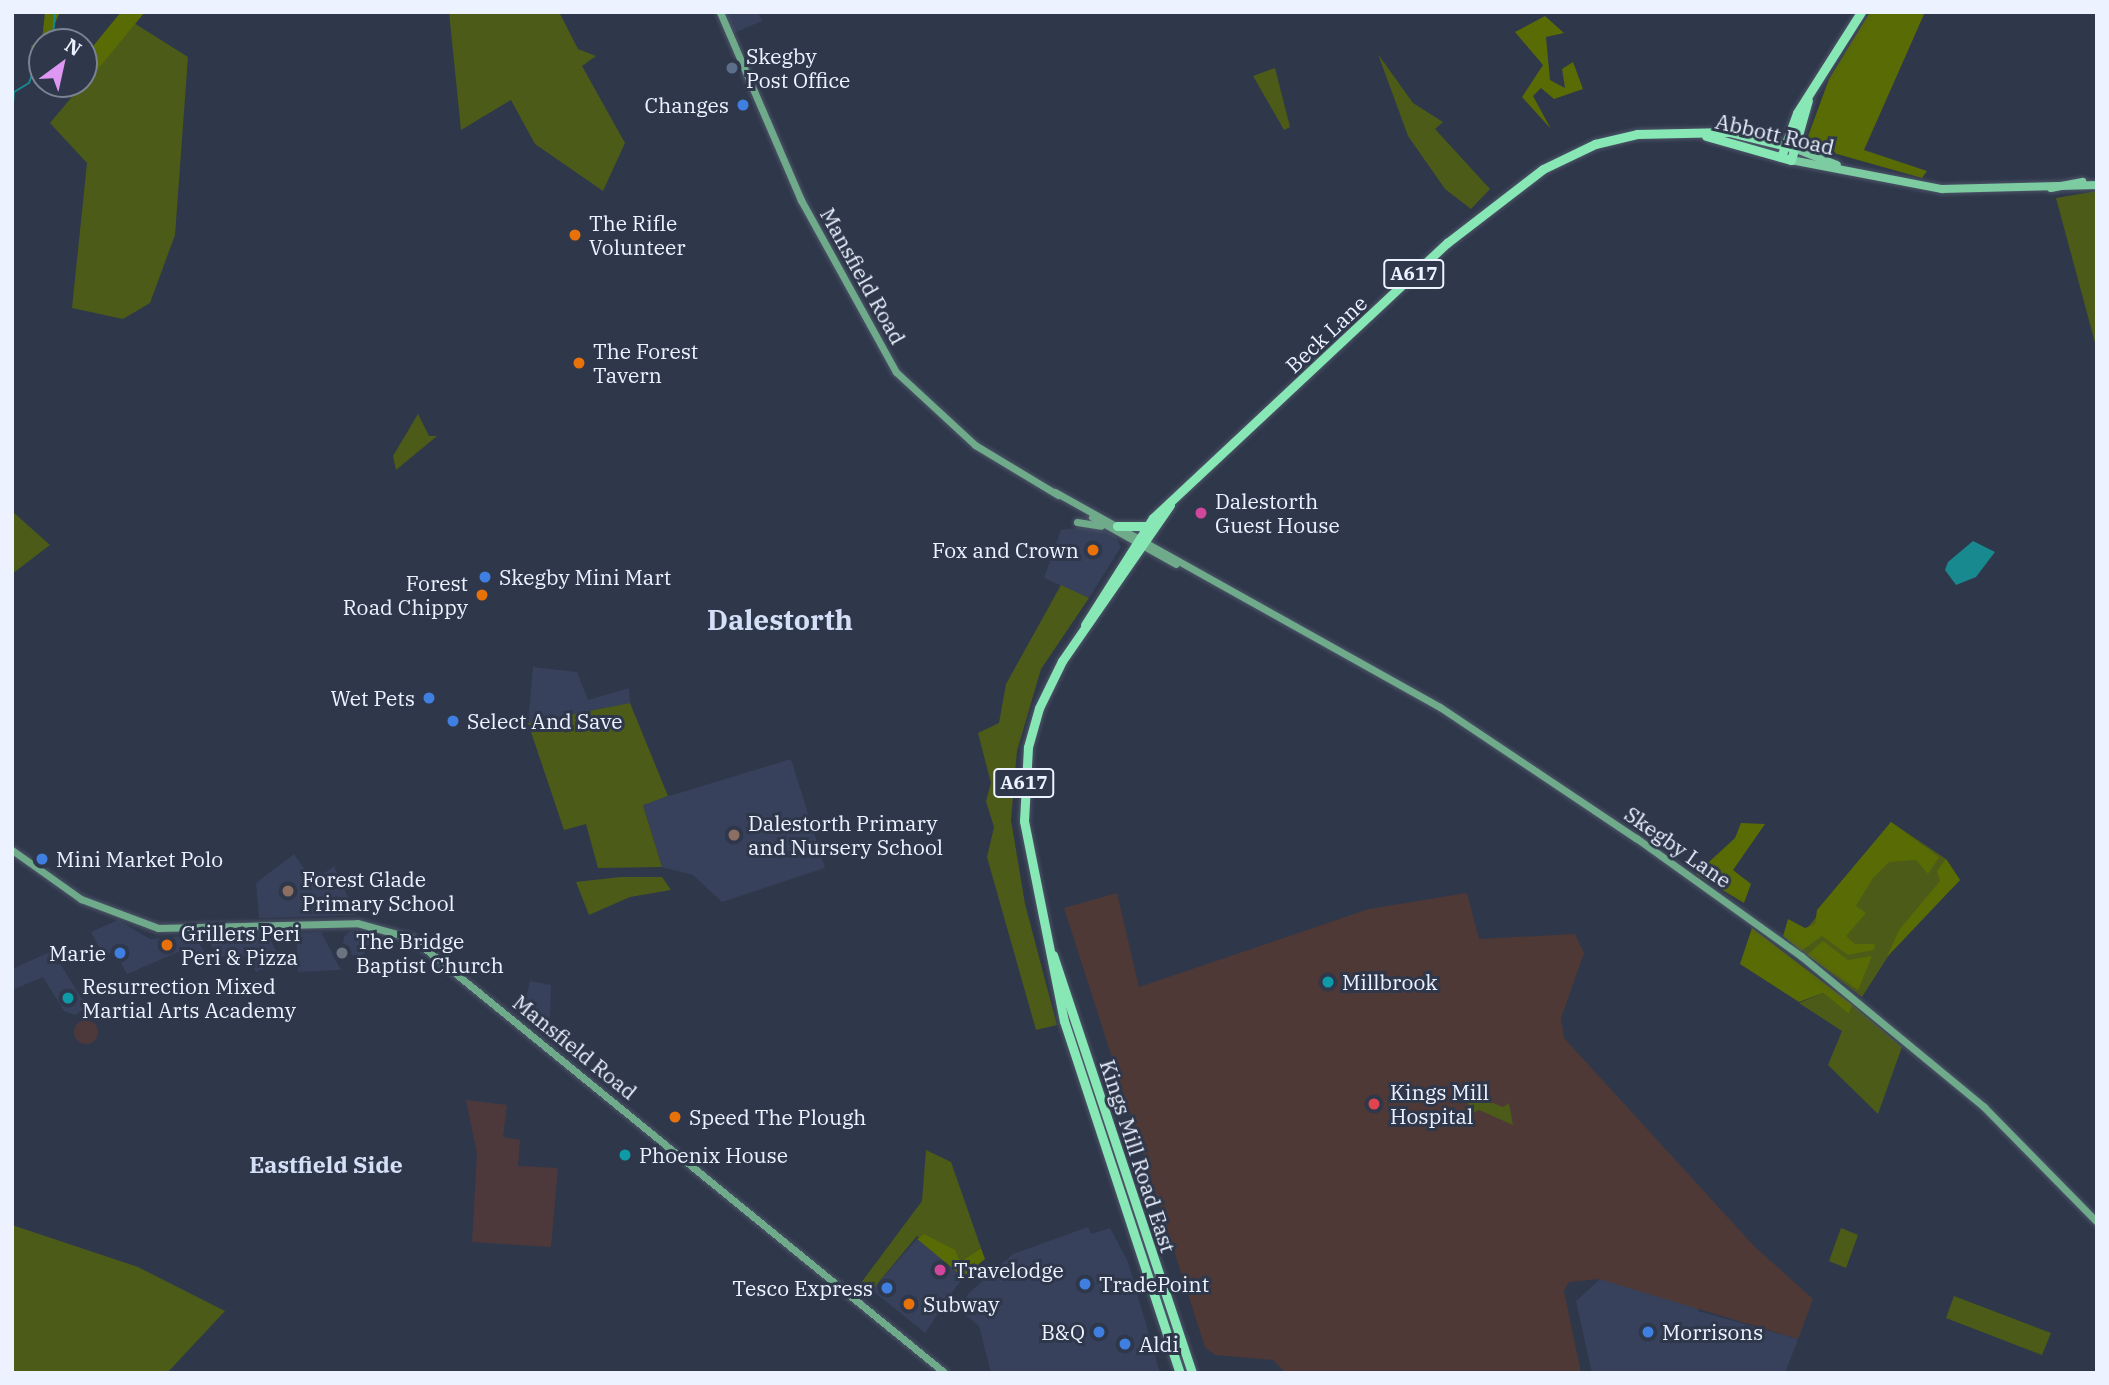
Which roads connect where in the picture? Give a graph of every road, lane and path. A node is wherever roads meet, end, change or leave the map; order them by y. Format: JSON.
{"nodes":[{"id":1,"x":720,"y":12,"type":"edge"},
{"id":2,"x":1861,"y":12,"type":"edge"},
{"id":3,"x":1809,"y":98,"type":"junction"},
{"id":4,"x":1697,"y":133,"type":"junction"},
{"id":5,"x":1621,"y":136,"type":"joint"},
{"id":6,"x":1784,"y":145,"type":"junction"},
{"id":7,"x":1794,"y":148,"type":"junction"},
{"id":8,"x":1786,"y":158,"type":"junction"},
{"id":9,"x":1845,"y":168,"type":"junction"},
{"id":10,"x":2097,"y":183,"type":"edge"},
{"id":11,"x":1170,"y":505,"type":"junction"},
{"id":12,"x":1077,"y":522,"type":"dead end"},
{"id":13,"x":1113,"y":526,"type":"junction"},
{"id":14,"x":1147,"y":526,"type":"junction"},
{"id":15,"x":1140,"y":543,"type":"junction"},
{"id":16,"x":12,"y":850,"type":"edge"},
{"id":17,"x":1050,"y":951,"type":"junction"},
{"id":18,"x":2097,"y":1222,"type":"edge"},
{"id":19,"x":1191,"y":1370,"type":"edge"},
{"id":20,"x":945,"y":1373,"type":"edge"},
{"id":21,"x":1181,"y":1373,"type":"edge"}],
"edges":[{"from":1,"to":13,"type":"main road","name":"Mansfield Road"},
{"from":2,"to":3,"type":"highway"},
{"from":3,"to":6,"type":"highway"},
{"from":3,"to":7,"type":"highway"},
{"from":4,"to":5,"type":"highway","name":"Abbott Road","number":"A617"},
{"from":4,"to":6,"type":"highway","name":"Abbott Road","number":"A617"},
{"from":4,"to":8,"type":"highway","name":"Abbott Road","number":"A617"},
{"from":5,"to":11,"type":"highway","name":"Beck Lane","number":"A617"},
{"from":6,"to":7,"type":"highway","name":"Abbott Road","number":"A617"},
{"from":6,"to":8,"type":"highway"},
{"from":7,"to":8,"type":"highway"},
{"from":7,"to":9,"type":"main road","name":"Abbott Road"},
{"from":8,"to":9,"type":"main road","name":"Abbott Road"},
{"from":9,"to":10,"type":"main road","name":"Abbott Road"},
{"from":11,"to":14,"type":"highway","name":"Beck Lane","number":"A617"},
{"from":11,"to":15,"type":"highway","name":"Beck Lane","number":"A617"},
{"from":12,"to":13,"type":"main road"},
{"from":13,"to":14,"type":"highway"},
{"from":13,"to":15,"type":"main road","name":"Mansfield Road"},
{"from":14,"to":15,"type":"highway","name":"Beck Lane","number":"A617"},
{"from":15,"to":17,"type":"highway","name":"Kings Mill Road East","number":"A617"},
{"from":15,"to":18,"type":"main road","name":"Skegby Lane"},
{"from":16,"to":20,"type":"main road","name":"Mansfield Road"},
{"from":17,"to":19,"type":"highway","name":"Kings Mill Road East","number":"A617"},
{"from":17,"to":21,"type":"highway","name":"Kings Mill Road East","number":"A617"}]}
